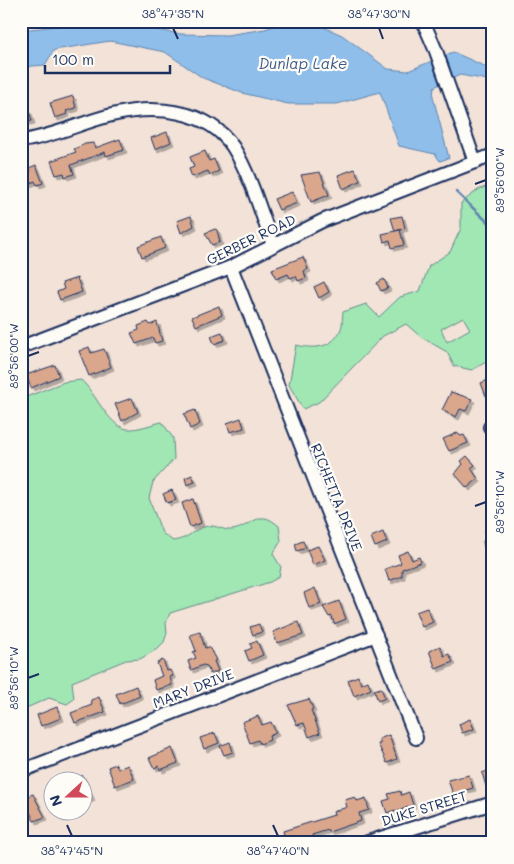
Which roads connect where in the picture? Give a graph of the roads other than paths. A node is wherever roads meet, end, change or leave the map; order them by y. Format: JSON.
{"nodes":[{"id":1,"x":423,"y":21,"type":"edge"},
{"id":2,"x":21,"y":141,"type":"edge"},
{"id":3,"x":493,"y":155,"type":"edge"},
{"id":4,"x":475,"y":162,"type":"junction"},
{"id":5,"x":273,"y":245,"type":"junction"},
{"id":6,"x":231,"y":267,"type":"junction"},
{"id":7,"x":21,"y":347,"type":"edge"},
{"id":8,"x":376,"y":635,"type":"junction"},
{"id":9,"x":416,"y":738,"type":"dead end"},
{"id":10,"x":21,"y":771,"type":"edge"},
{"id":11,"x":493,"y":803,"type":"edge"},
{"id":12,"x":389,"y":839,"type":"edge"},
{"id":13,"x":365,"y":843,"type":"edge"}],
"edges":[{"from":1,"to":4,"type":"street"},
{"from":2,"to":5,"type":"street"},
{"from":3,"to":4,"type":"street","name":"GERBER ROAD"},
{"from":4,"to":5,"type":"street","name":"GERBER ROAD"},
{"from":5,"to":6,"type":"street","name":"GERBER ROAD"},
{"from":6,"to":7,"type":"street","name":"GERBER ROAD"},
{"from":6,"to":8,"type":"street","name":"RICHETTA DRIVE"},
{"from":8,"to":9,"type":"street","name":"RICHETTA DRIVE"},
{"from":8,"to":10,"type":"street","name":"MARY DRIVE"},
{"from":11,"to":12,"type":"street","name":"DUKE STREET"},
{"from":12,"to":13,"type":"street","name":"DUKE STREET"}]}
